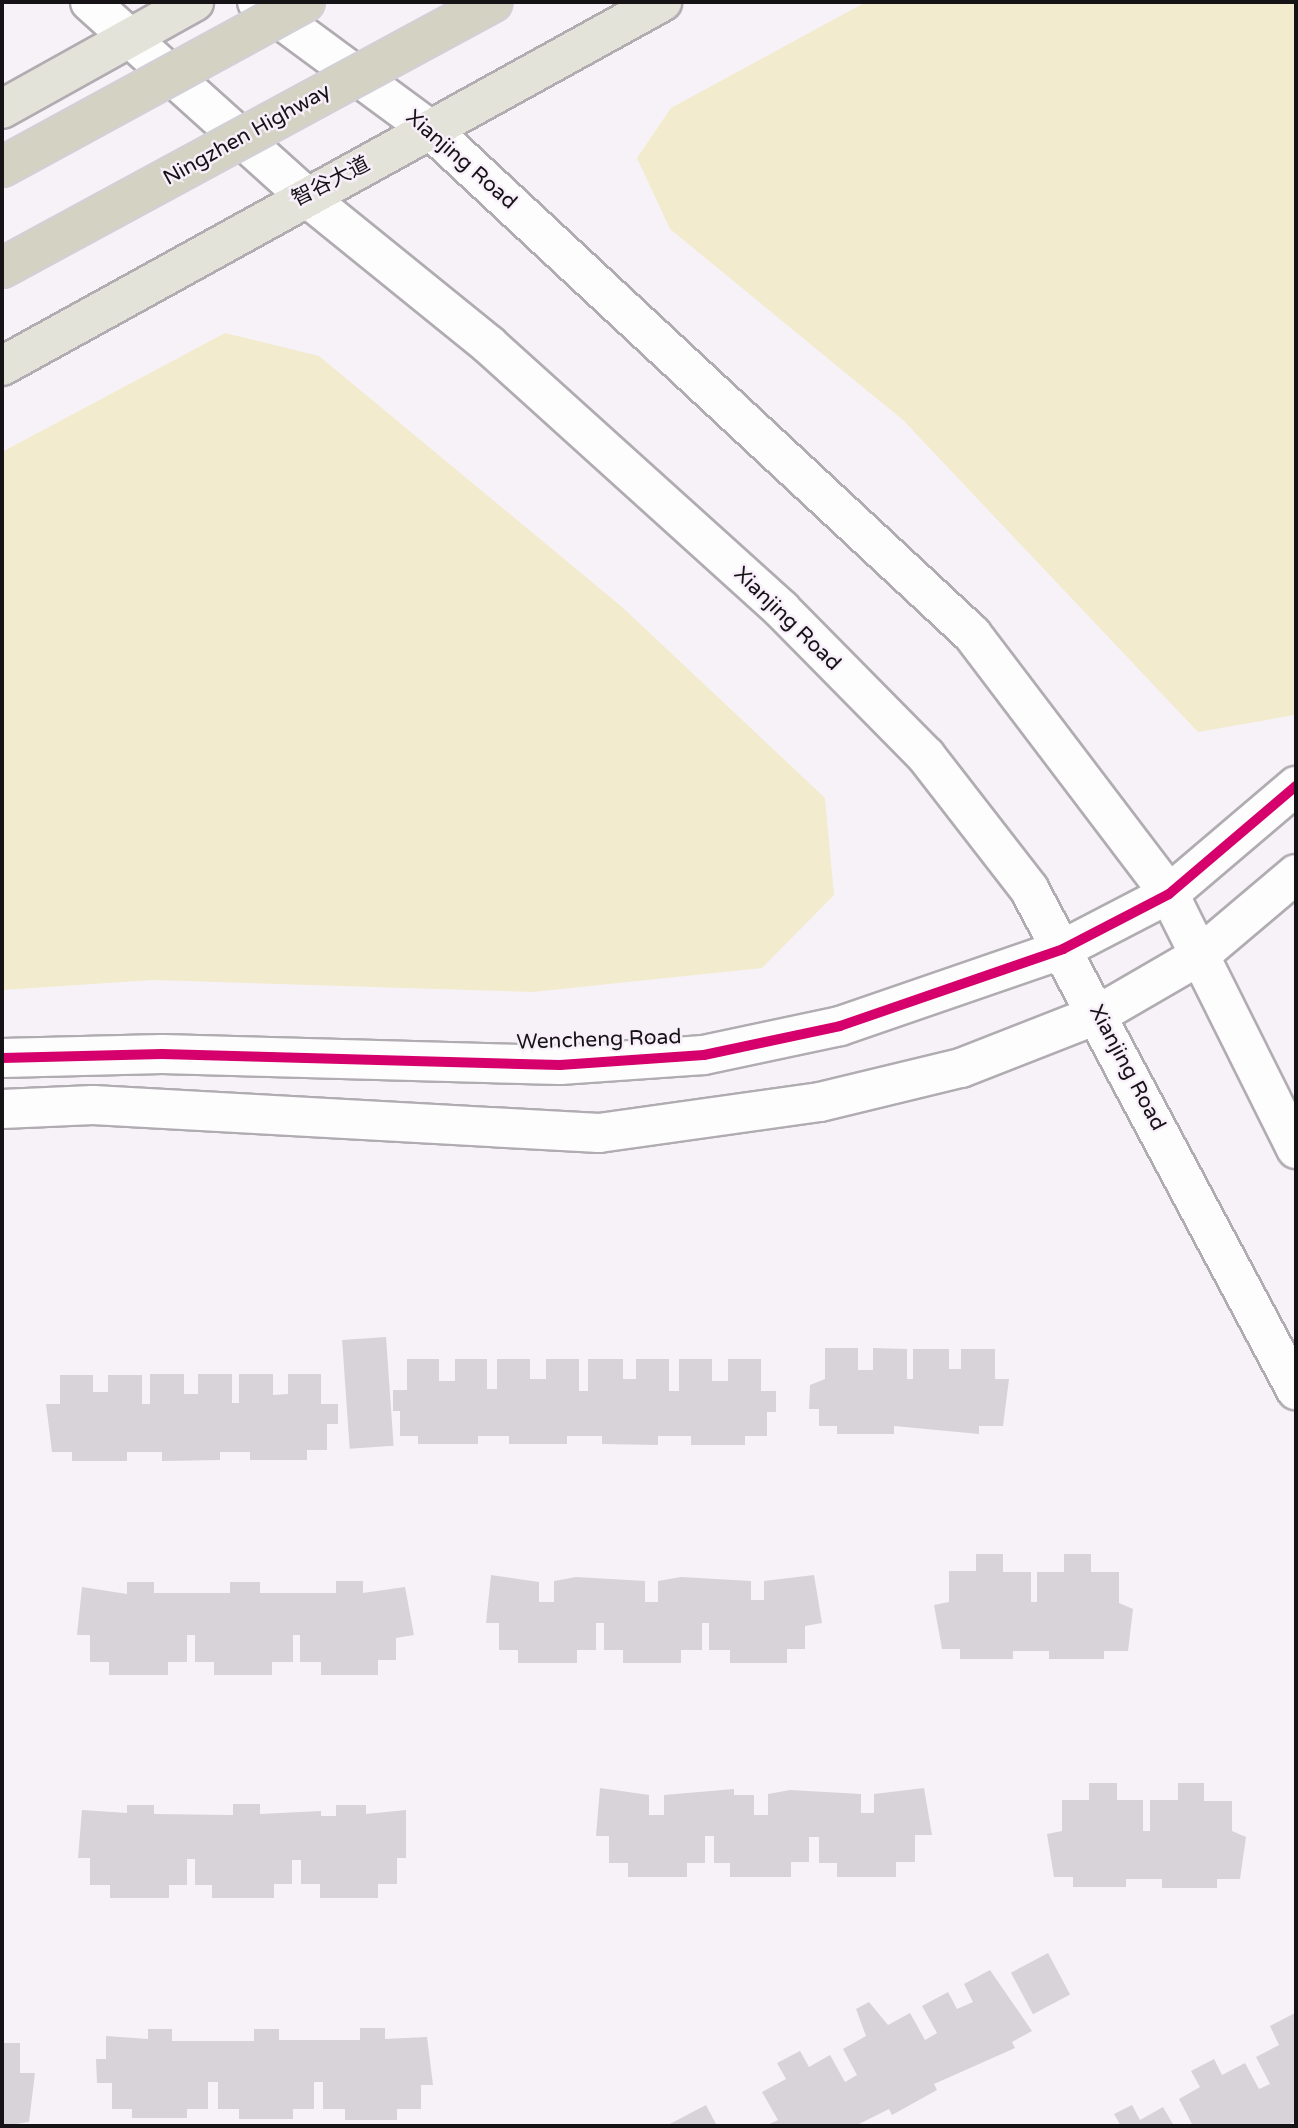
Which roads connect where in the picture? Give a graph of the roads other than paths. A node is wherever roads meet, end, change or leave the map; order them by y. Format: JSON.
{"nodes":[{"id":1,"x":90,"y":2,"type":"edge"},
{"id":2,"x":194,"y":2,"type":"edge"},
{"id":3,"x":257,"y":2,"type":"edge"},
{"id":4,"x":305,"y":2,"type":"edge"},
{"id":5,"x":493,"y":2,"type":"edge"},
{"id":6,"x":662,"y":2,"type":"edge"},
{"id":7,"x":132,"y":38,"type":"junction"},
{"id":8,"x":2,"y":110,"type":"edge"},
{"id":9,"x":432,"y":131,"type":"junction"},
{"id":10,"x":2,"y":167,"type":"edge"},
{"id":11,"x":304,"y":195,"type":"junction"},
{"id":12,"x":2,"y":268,"type":"edge"},
{"id":13,"x":2,"y":366,"type":"edge"},
{"id":14,"x":1296,"y":786,"type":"edge"},
{"id":15,"x":1296,"y":874,"type":"edge"},
{"id":16,"x":1168,"y":894,"type":"junction"},
{"id":17,"x":1063,"y":948,"type":"junction"},
{"id":18,"x":1199,"y":957,"type":"junction"},
{"id":19,"x":1099,"y":1014,"type":"junction"},
{"id":20,"x":2,"y":1058,"type":"edge"},
{"id":21,"x":2,"y":1109,"type":"edge"},
{"id":22,"x":1296,"y":1149,"type":"edge"},
{"id":23,"x":1296,"y":1390,"type":"edge"}],
"edges":[{"from":1,"to":7,"type":"main road","name":"Xianjing Road"},
{"from":2,"to":7,"type":"main road"},
{"from":3,"to":9,"type":"main road","name":"Xianjing Road"},
{"from":4,"to":10,"type":"highway","bridge":true},
{"from":5,"to":12,"type":"highway","name":"Ningzhen Highway","bridge":true},
{"from":6,"to":9,"type":"main road","name":"智谷大道"},
{"from":7,"to":8,"type":"main road"},
{"from":7,"to":11,"type":"main road","name":"Xianjing Road"},
{"from":9,"to":11,"type":"main road","name":"智谷大道"},
{"from":9,"to":16,"type":"main road","name":"Xianjing Road"},
{"from":11,"to":13,"type":"main road","name":"智谷大道"},
{"from":11,"to":17,"type":"main road","name":"Xianjing Road"},
{"from":14,"to":16,"type":"main road","name":"Wencheng Road"},
{"from":15,"to":18,"type":"main road"},
{"from":16,"to":17,"type":"main road","name":"Wencheng Road"},
{"from":16,"to":18,"type":"main road","name":"Xianjing Road"},
{"from":17,"to":19,"type":"main road","name":"Xianjing Road"},
{"from":17,"to":20,"type":"main road","name":"Wencheng Road"},
{"from":18,"to":19,"type":"main road"},
{"from":18,"to":22,"type":"main road","name":"Xianjing Road"},
{"from":19,"to":21,"type":"main road"},
{"from":19,"to":23,"type":"main road","name":"Xianjing Road"}]}
